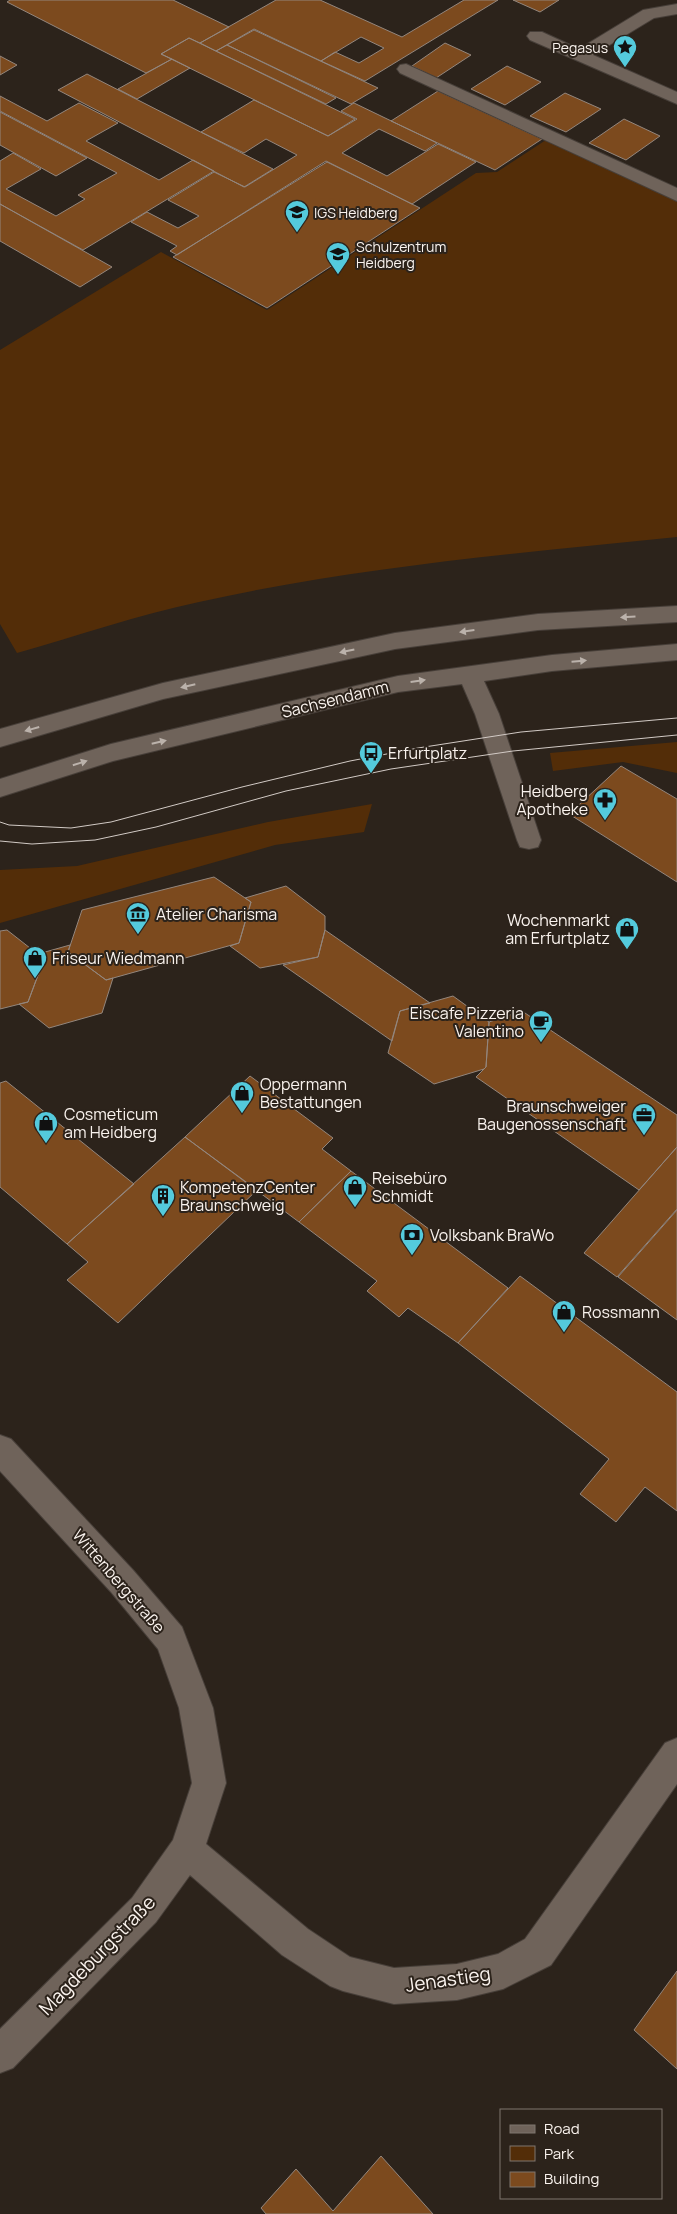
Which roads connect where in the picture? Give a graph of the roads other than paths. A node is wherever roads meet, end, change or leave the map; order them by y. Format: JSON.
{"nodes":[{"id":1,"x":677,"y":9,"type":"edge"},
{"id":2,"x":536,"y":36,"type":"dead end"},
{"id":3,"x":581,"y":55,"type":"junction"},
{"id":4,"x":406,"y":69,"type":"dead end"},
{"id":5,"x":677,"y":99,"type":"edge"},
{"id":6,"x":677,"y":195,"type":"edge"},
{"id":7,"x":677,"y":614,"type":"edge"},
{"id":8,"x":677,"y":652,"type":"edge"},
{"id":9,"x":469,"y":674,"type":"junction"},
{"id":10,"x":0,"y":738,"type":"edge"},
{"id":11,"x":0,"y":788,"type":"edge"},
{"id":12,"x":529,"y":840,"type":"dead end"},
{"id":13,"x":0,"y":1449,"type":"edge"},
{"id":14,"x":677,"y":1755,"type":"edge"},
{"id":15,"x":187,"y":1850,"type":"junction"},
{"id":16,"x":0,"y":2055,"type":"edge"}],
"edges":[{"from":1,"to":3,"type":"street"},
{"from":2,"to":3,"type":"street"},
{"from":3,"to":5,"type":"street"},
{"from":4,"to":6,"type":"street"},
{"from":7,"to":10,"type":"street","one_way":true},
{"from":9,"to":8,"type":"street","name":"Sachsendamm","one_way":true},
{"from":11,"to":9,"type":"street","name":"Sachsendamm","one_way":true},
{"from":9,"to":12,"type":"street"},
{"from":13,"to":15,"type":"street","name":"Wittenbergstraße"},
{"from":14,"to":15,"type":"street","name":"Jenastieg"},
{"from":15,"to":16,"type":"street","name":"Magdeburgstraße"}]}
